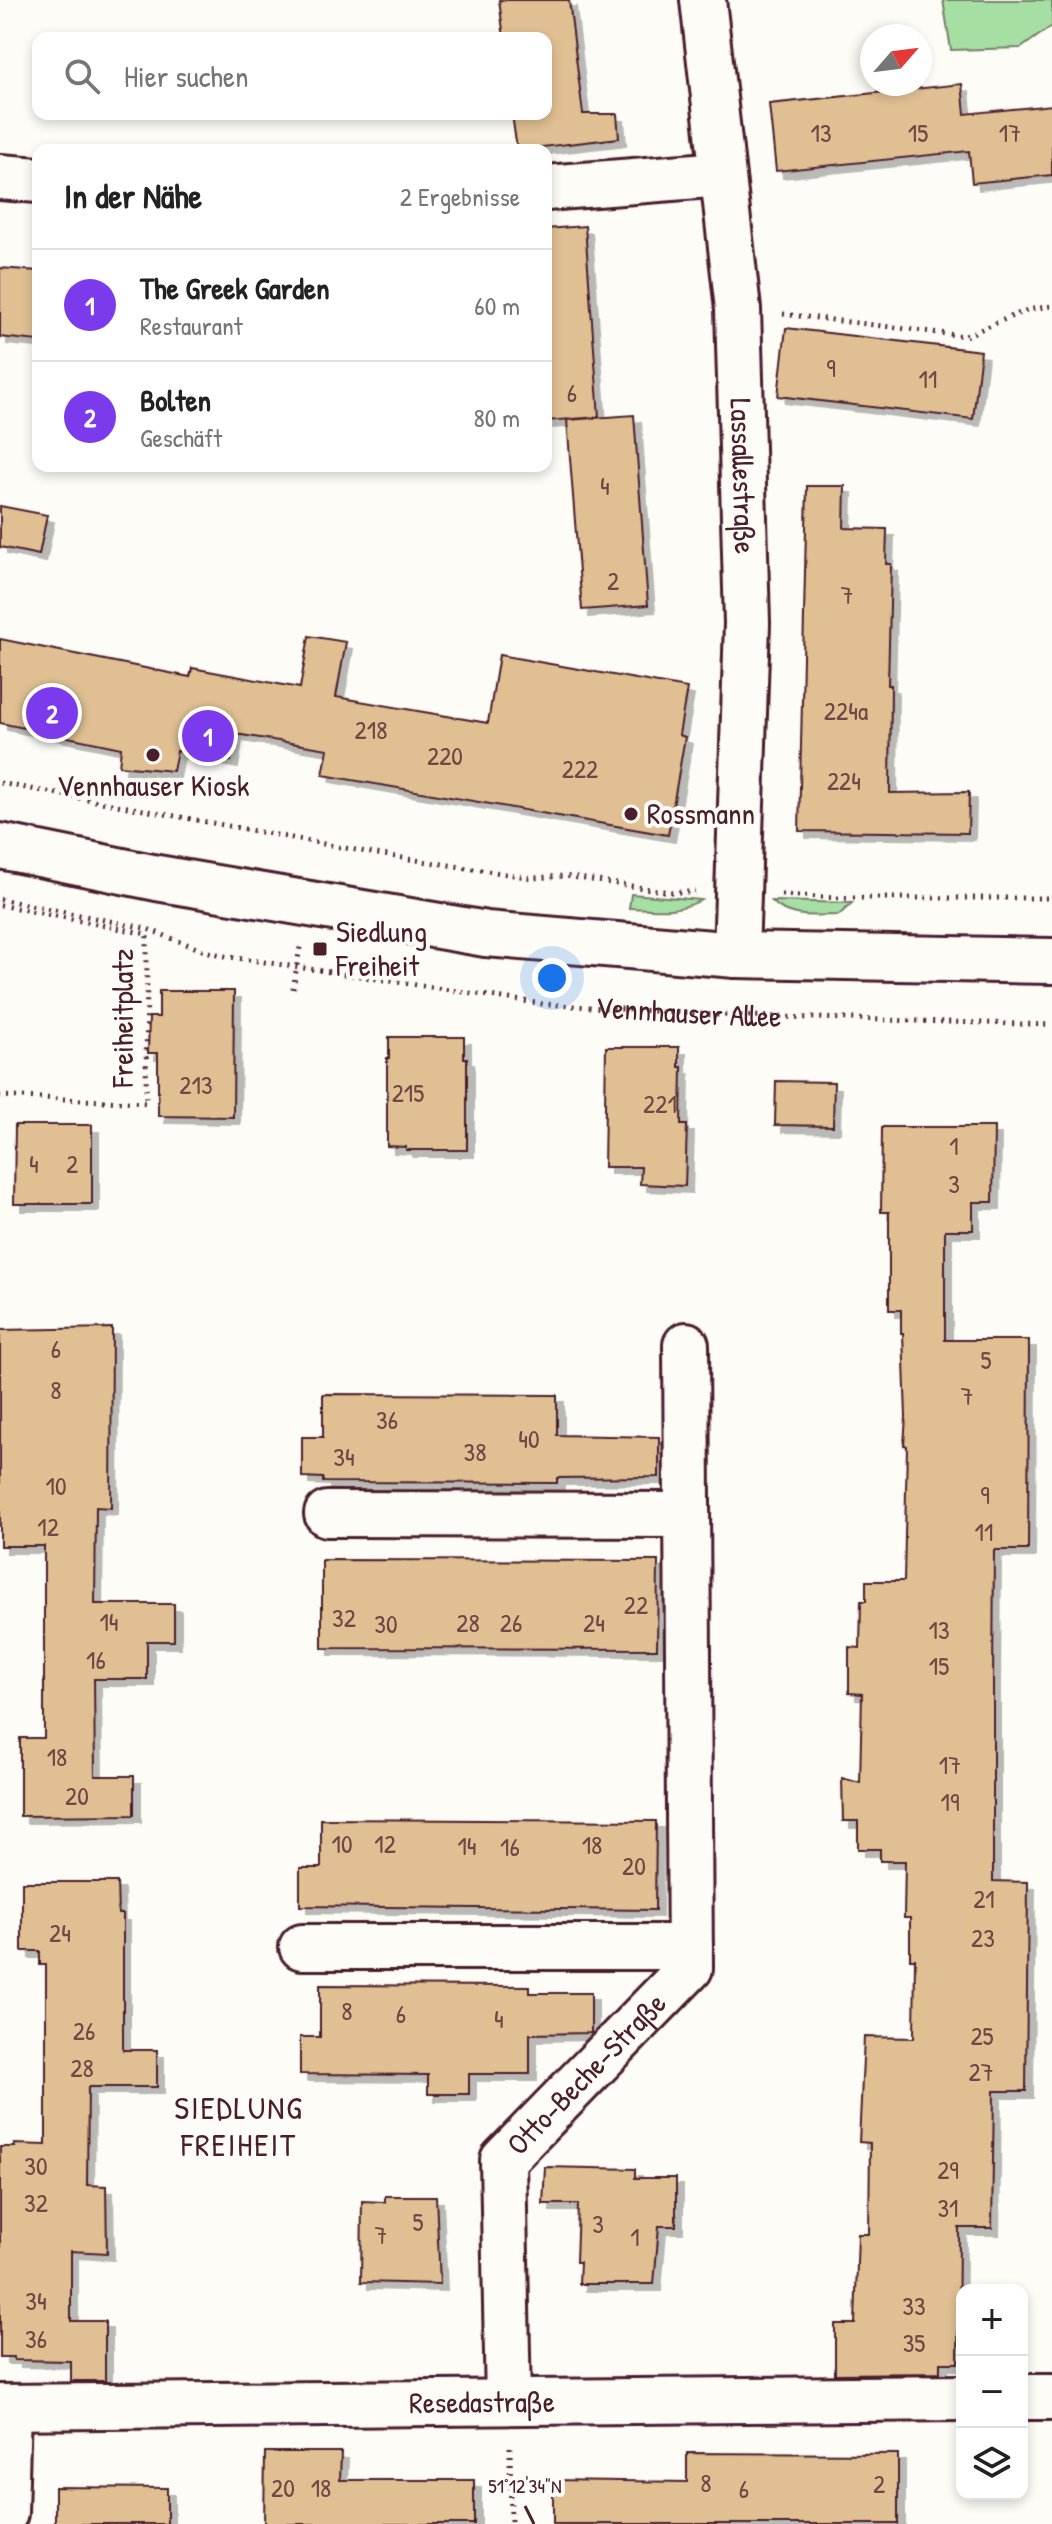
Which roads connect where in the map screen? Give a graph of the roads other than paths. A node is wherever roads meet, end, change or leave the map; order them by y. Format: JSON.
{"nodes":[{"id":1,"x":703,"y":0,"type":"edge"},
{"id":2,"x":722,"y":174,"type":"junction"},
{"id":3,"x":0,"y":177,"type":"edge"},
{"id":4,"x":32,"y":180,"type":"edge"},
{"id":5,"x":552,"y":188,"type":"edge"},
{"id":6,"x":0,"y":846,"type":"edge"},
{"id":7,"x":736,"y":955,"type":"junction"},
{"id":8,"x":1052,"y":961,"type":"edge"},
{"id":9,"x":686,"y":1345,"type":"dead end"},
{"id":10,"x":327,"y":1514,"type":"dead end"},
{"id":11,"x":687,"y":1515,"type":"junction"},
{"id":12,"x":302,"y":1947,"type":"dead end"},
{"id":13,"x":690,"y":1947,"type":"junction"},
{"id":14,"x":1028,"y":2397,"type":"edge"},
{"id":15,"x":1052,"y":2397,"type":"edge"},
{"id":16,"x":956,"y":2398,"type":"edge"},
{"id":17,"x":508,"y":2402,"type":"junction"},
{"id":18,"x":4,"y":2407,"type":"edge"},
{"id":19,"x":0,"y":2514,"type":"edge"}],
"edges":[{"from":1,"to":2,"type":"street","name":"Lassallestraße"},
{"from":2,"to":5,"type":"street"},
{"from":2,"to":7,"type":"street","name":"Lassallestraße"},
{"from":3,"to":4,"type":"street"},
{"from":6,"to":7,"type":"street","name":"Vennhauser Allee"},
{"from":7,"to":8,"type":"street","name":"Vennhauser Allee"},
{"from":9,"to":11,"type":"street","name":"Otto-Beche-Straße"},
{"from":10,"to":11,"type":"street"},
{"from":11,"to":13,"type":"street","name":"Otto-Beche-Straße"},
{"from":12,"to":13,"type":"street","name":"Otto-Beche-Straße"},
{"from":13,"to":17,"type":"street","name":"Otto-Beche-Straße"},
{"from":14,"to":15,"type":"street"},
{"from":16,"to":17,"type":"street","name":"Resedastraße"},
{"from":17,"to":18,"type":"street","name":"Resedastraße"},
{"from":18,"to":19,"type":"street"}]}
